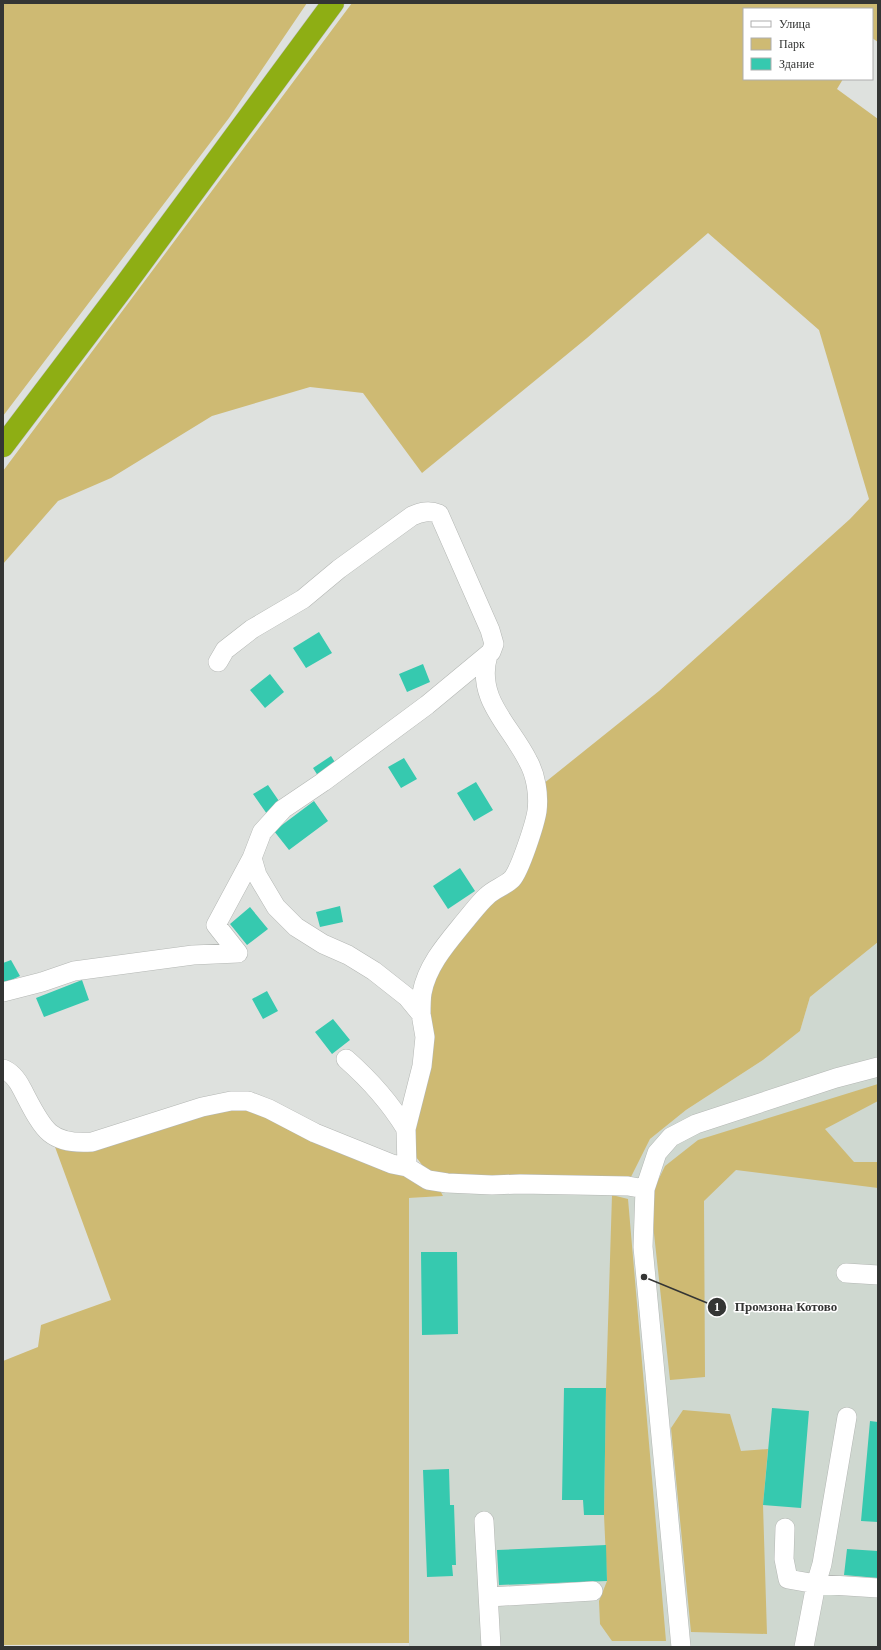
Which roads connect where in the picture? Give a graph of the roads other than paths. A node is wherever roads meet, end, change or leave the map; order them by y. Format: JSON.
{"nodes":[{"id":1,"x":333,"y":3,"type":"edge"},
{"id":2,"x":3,"y":446,"type":"edge"},
{"id":3,"x":488,"y":655,"type":"junction"},
{"id":4,"x":218,"y":662,"type":"dead end"},
{"id":5,"x":252,"y":858,"type":"junction"},
{"id":6,"x":3,"y":992,"type":"edge"},
{"id":7,"x":421,"y":1014,"type":"junction"},
{"id":8,"x":346,"y":1059,"type":"dead end"},
{"id":9,"x":878,"y":1067,"type":"edge"},
{"id":10,"x":3,"y":1069,"type":"edge"},
{"id":11,"x":406,"y":1129,"type":"junction"},
{"id":12,"x":407,"y":1167,"type":"junction"},
{"id":13,"x":645,"y":1189,"type":"junction"},
{"id":14,"x":846,"y":1273,"type":"dead end"},
{"id":15,"x":878,"y":1275,"type":"edge"},
{"id":16,"x":847,"y":1417,"type":"dead end"},
{"id":17,"x":484,"y":1521,"type":"dead end"},
{"id":18,"x":784,"y":1528,"type":"dead end"},
{"id":19,"x":816,"y":1584,"type":"junction"},
{"id":20,"x":878,"y":1588,"type":"edge"},
{"id":21,"x":593,"y":1591,"type":"dead end"},
{"id":22,"x":488,"y":1597,"type":"junction"},
{"id":23,"x":491,"y":1647,"type":"edge"},
{"id":24,"x":681,"y":1647,"type":"edge"},
{"id":25,"x":804,"y":1647,"type":"edge"}],
"edges":[{"from":1,"to":2,"type":"highway"},
{"from":3,"to":4,"type":"street"},
{"from":3,"to":5,"type":"street"},
{"from":3,"to":7,"type":"street"},
{"from":5,"to":6,"type":"street"},
{"from":5,"to":7,"type":"street"},
{"from":7,"to":11,"type":"street"},
{"from":8,"to":11,"type":"street"},
{"from":9,"to":13,"type":"street"},
{"from":10,"to":12,"type":"street"},
{"from":11,"to":12,"type":"street"},
{"from":12,"to":13,"type":"street"},
{"from":13,"to":24,"type":"street"},
{"from":14,"to":15,"type":"street"},
{"from":16,"to":19,"type":"street"},
{"from":17,"to":22,"type":"street"},
{"from":18,"to":19,"type":"street"},
{"from":19,"to":20,"type":"street"},
{"from":19,"to":25,"type":"street"},
{"from":21,"to":22,"type":"street"},
{"from":22,"to":23,"type":"street"}]}
